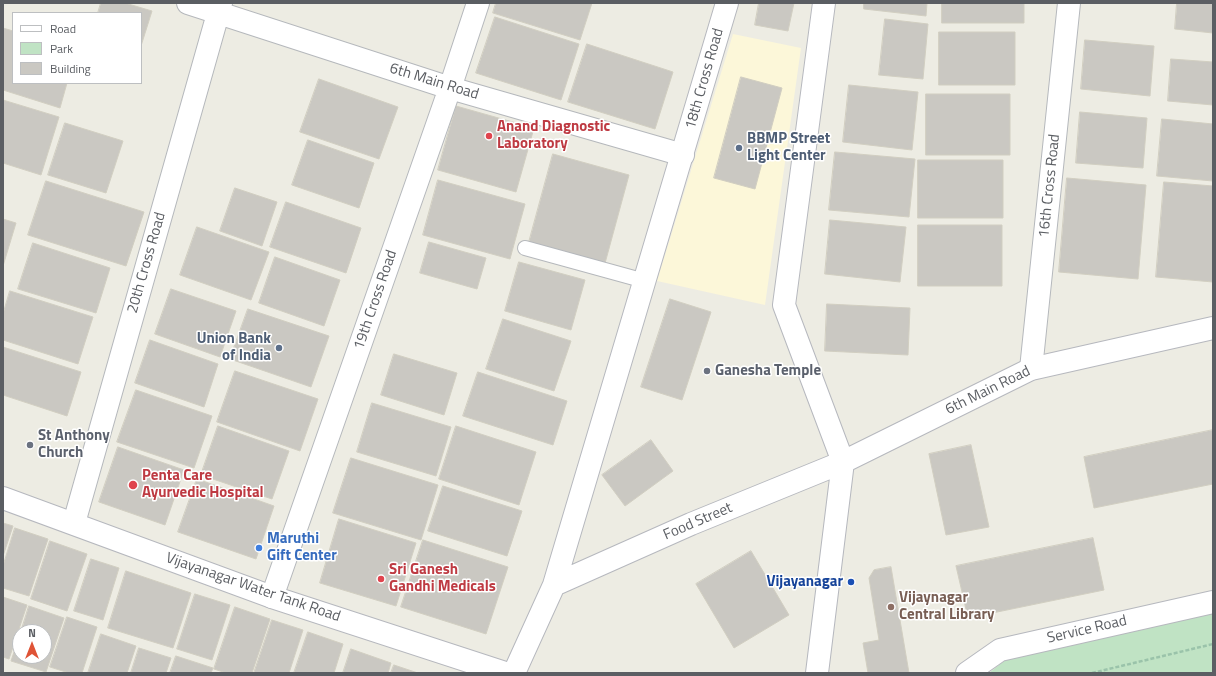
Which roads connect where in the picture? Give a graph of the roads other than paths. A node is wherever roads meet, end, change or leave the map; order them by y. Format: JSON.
{"nodes":[{"id":1,"x":188,"y":3,"type":"edge"},
{"id":2,"x":478,"y":3,"type":"edge"},
{"id":3,"x":727,"y":3,"type":"edge"},
{"id":4,"x":824,"y":3,"type":"edge"},
{"id":5,"x":1070,"y":3,"type":"edge"},
{"id":6,"x":220,"y":8,"type":"edge"},
{"id":7,"x":450,"y":88,"type":"junction"},
{"id":8,"x":683,"y":155,"type":"junction"},
{"id":9,"x":525,"y":248,"type":"dead end"},
{"id":10,"x":646,"y":281,"type":"junction"},
{"id":11,"x":1213,"y":328,"type":"edge"},
{"id":12,"x":1031,"y":369,"type":"junction"},
{"id":13,"x":843,"y":462,"type":"junction"},
{"id":14,"x":3,"y":498,"type":"edge"},
{"id":15,"x":74,"y":524,"type":"junction"},
{"id":16,"x":554,"y":585,"type":"junction"},
{"id":17,"x":272,"y":597,"type":"junction"},
{"id":18,"x":1213,"y":602,"type":"edge"},
{"id":19,"x":494,"y":671,"type":"edge"},
{"id":20,"x":514,"y":673,"type":"edge"},
{"id":21,"x":817,"y":673,"type":"edge"},
{"id":22,"x":967,"y":673,"type":"edge"}],
"edges":[{"from":1,"to":6,"type":"street","name":"6th Main Road"},
{"from":2,"to":7,"type":"street","name":"19th Cross Road"},
{"from":3,"to":8,"type":"street","name":"18th Cross Road"},
{"from":4,"to":13,"type":"street"},
{"from":5,"to":12,"type":"street","name":"16th Cross Road"},
{"from":6,"to":7,"type":"street","name":"6th Main Road"},
{"from":6,"to":15,"type":"street","name":"20th Cross Road"},
{"from":7,"to":8,"type":"street","name":"6th Main Road"},
{"from":7,"to":17,"type":"street","name":"19th Cross Road"},
{"from":8,"to":10,"type":"street","name":"18th Cross Road"},
{"from":9,"to":10,"type":"lane"},
{"from":10,"to":16,"type":"street","name":"18th Cross Road"},
{"from":11,"to":12,"type":"street","name":"6th Main Road"},
{"from":12,"to":13,"type":"street","name":"6th Main Road"},
{"from":13,"to":16,"type":"street","name":"Food Street"},
{"from":13,"to":21,"type":"street"},
{"from":14,"to":15,"type":"street","name":"Vijayanagar Water Tank Road"},
{"from":15,"to":17,"type":"street","name":"Vijayanagar Water Tank Road"},
{"from":16,"to":20,"type":"street","name":"18th Cross Road"},
{"from":17,"to":19,"type":"street","name":"Vijayanagar Water Tank Road"},
{"from":18,"to":22,"type":"street","name":"Service Road"}]}
